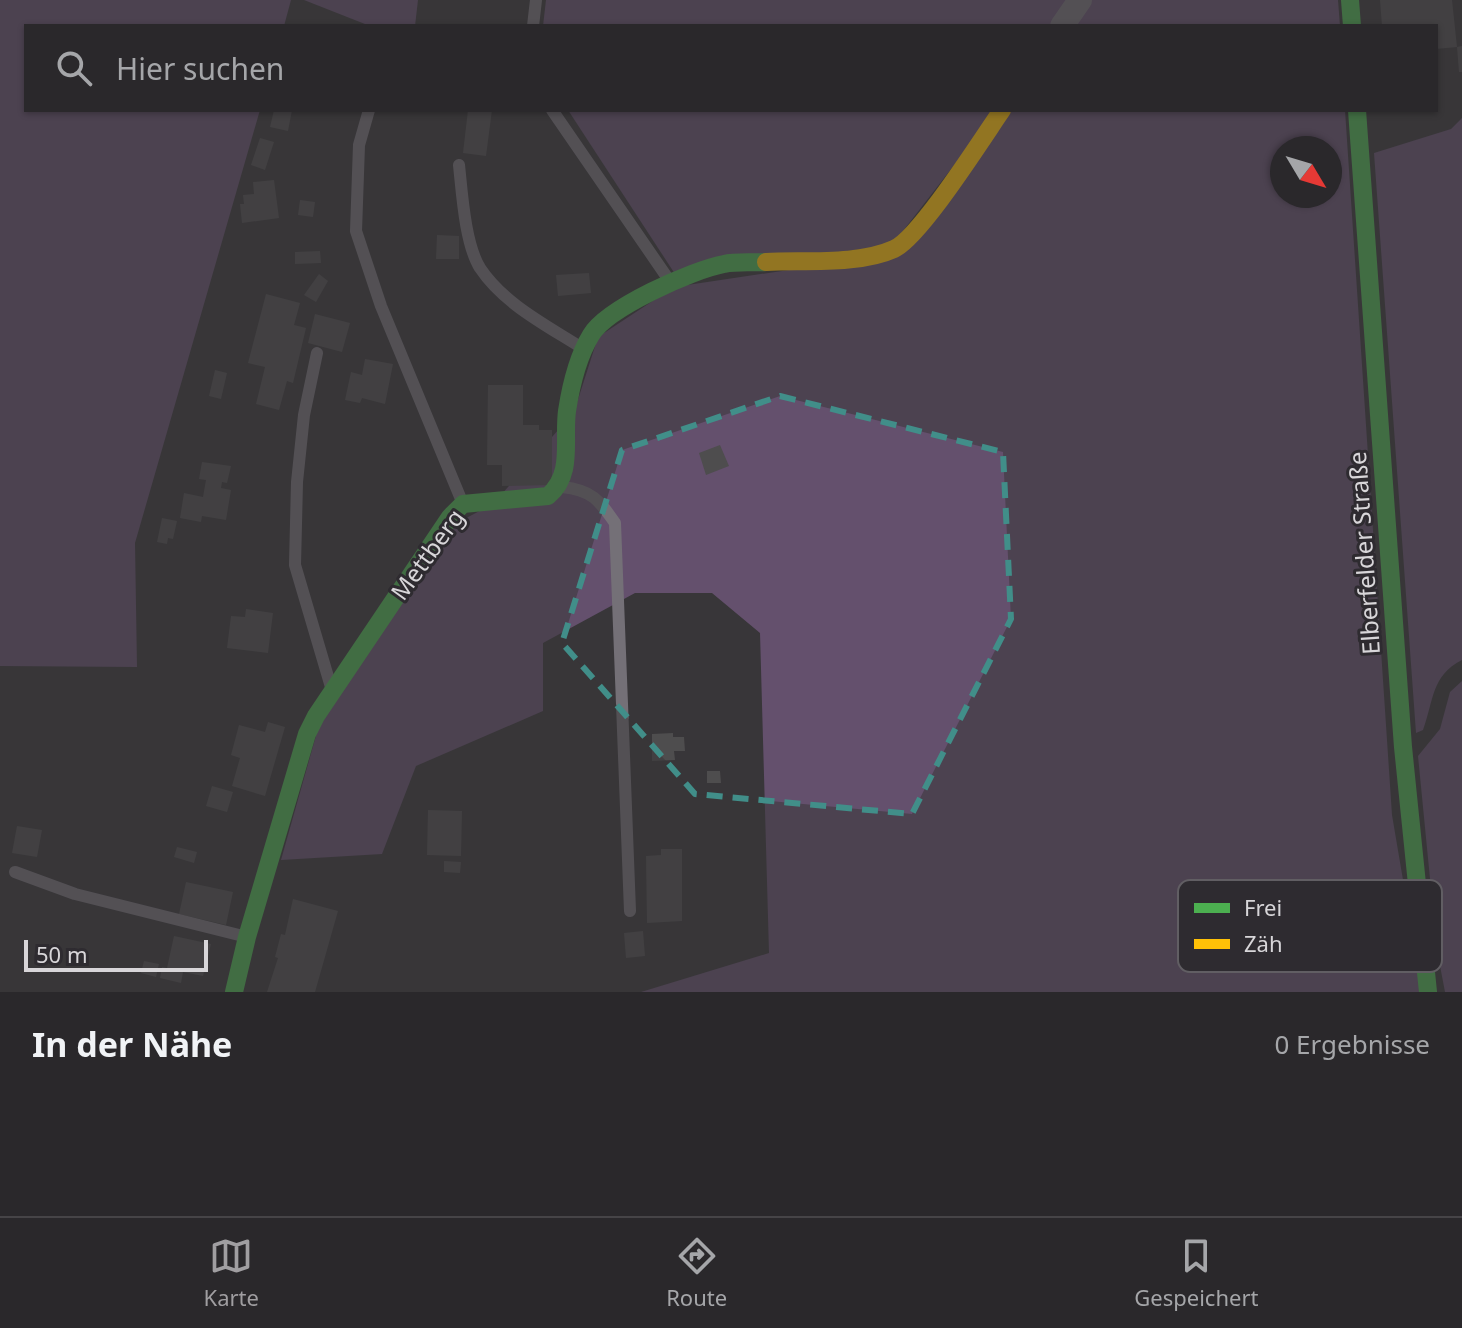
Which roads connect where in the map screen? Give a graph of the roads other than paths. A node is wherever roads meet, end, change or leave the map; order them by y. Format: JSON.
{"nodes":[{"id":1,"x":536,"y":0,"type":"edge"},
{"id":2,"x":1080,"y":0,"type":"edge"},
{"id":3,"x":1350,"y":0,"type":"edge"},
{"id":4,"x":533,"y":24,"type":"edge"},
{"id":5,"x":1063,"y":24,"type":"edge"},
{"id":6,"x":1352,"y":24,"type":"edge"},
{"id":7,"x":368,"y":112,"type":"edge"},
{"id":8,"x":553,"y":112,"type":"edge"},
{"id":9,"x":1001,"y":112,"type":"edge"},
{"id":10,"x":1357,"y":112,"type":"edge"},
{"id":11,"x":459,"y":165,"type":"dead end"},
{"id":12,"x":671,"y":283,"type":"junction"},
{"id":13,"x":584,"y":350,"type":"junction"},
{"id":14,"x":317,"y":353,"type":"dead end"},
{"id":15,"x":559,"y":487,"type":"junction"},
{"id":16,"x":463,"y":504,"type":"junction"},
{"id":17,"x":333,"y":692,"type":"junction"},
{"id":18,"x":15,"y":872,"type":"dead end"},
{"id":19,"x":1417,"y":880,"type":"edge"},
{"id":20,"x":630,"y":911,"type":"dead end"},
{"id":21,"x":247,"y":937,"type":"junction"},
{"id":22,"x":1426,"y":972,"type":"edge"},
{"id":23,"x":234,"y":992,"type":"edge"},
{"id":24,"x":1428,"y":992,"type":"edge"}],
"edges":[{"from":1,"to":4,"type":"lane"},
{"from":2,"to":5,"type":"street"},
{"from":3,"to":6,"type":"street"},
{"from":7,"to":16,"type":"lane"},
{"from":8,"to":12,"type":"lane"},
{"from":9,"to":12,"type":"street"},
{"from":10,"to":19,"type":"street","name":"Elberfelder Straße"},
{"from":11,"to":13,"type":"lane"},
{"from":12,"to":13,"type":"street"},
{"from":13,"to":15,"type":"street"},
{"from":14,"to":17,"type":"lane"},
{"from":15,"to":16,"type":"street","name":"Mettberg"},
{"from":15,"to":20,"type":"lane"},
{"from":16,"to":17,"type":"street","name":"Mettberg"},
{"from":17,"to":21,"type":"street","name":"Mettberg"},
{"from":18,"to":21,"type":"lane"},
{"from":21,"to":23,"type":"street","name":"Mettberg"},
{"from":22,"to":24,"type":"street","name":"Elberfelder Straße"}]}
